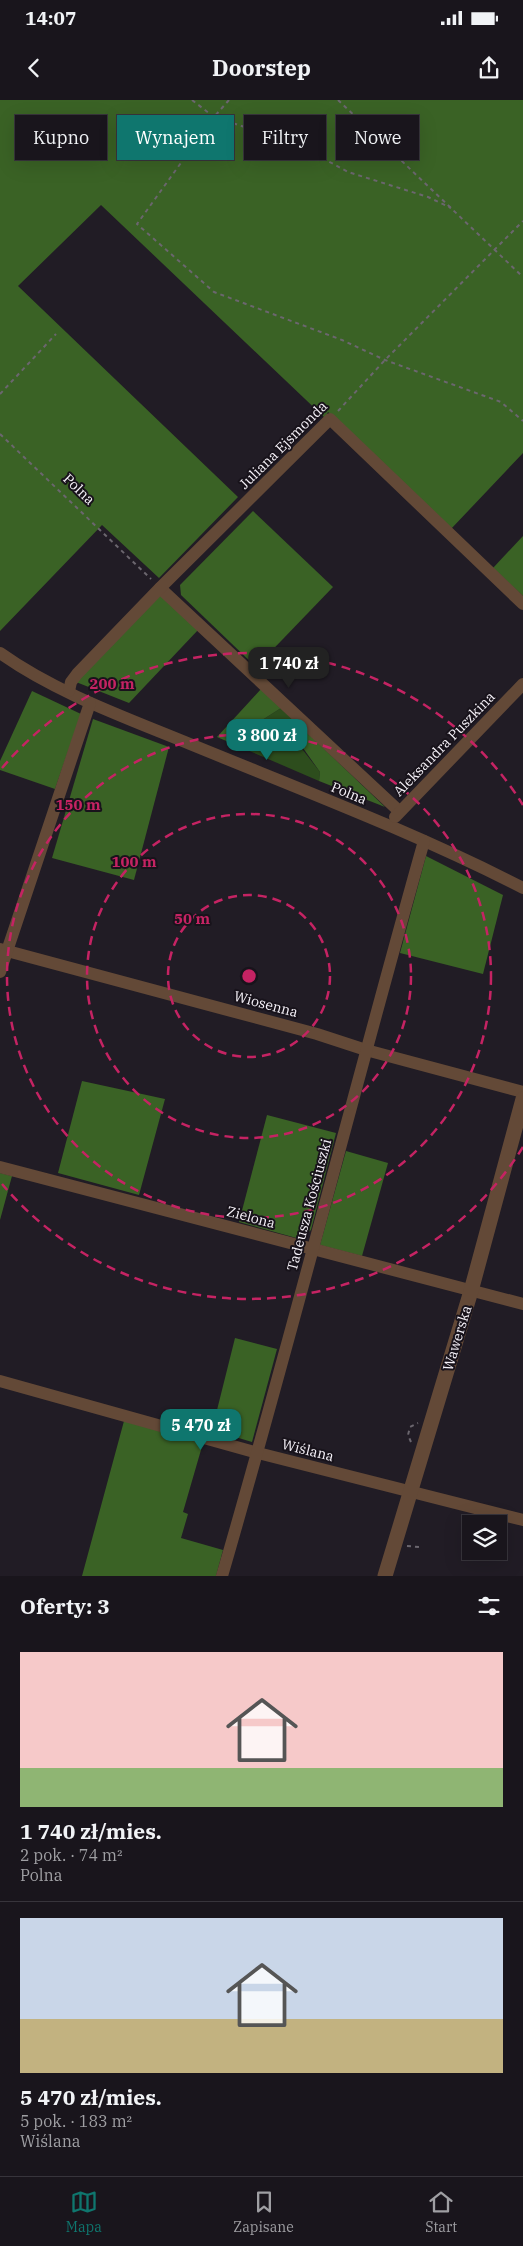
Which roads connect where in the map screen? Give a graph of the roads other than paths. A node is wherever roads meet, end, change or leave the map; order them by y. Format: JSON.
{"nodes":[{"id":1,"x":160,"y":588,"type":"junction"},
{"id":2,"x":523,"y":604,"type":"edge"},
{"id":3,"x":0,"y":653,"type":"edge"},
{"id":4,"x":523,"y":684,"type":"edge"},
{"id":5,"x":69,"y":691,"type":"junction"},
{"id":6,"x":90,"y":703,"type":"junction"},
{"id":7,"x":399,"y":811,"type":"junction"},
{"id":8,"x":390,"y":826,"type":"junction"},
{"id":9,"x":424,"y":842,"type":"junction"},
{"id":10,"x":523,"y":888,"type":"edge"},
{"id":11,"x":3,"y":950,"type":"edge"},
{"id":12,"x":0,"y":972,"type":"edge"},
{"id":13,"x":366,"y":1050,"type":"junction"},
{"id":14,"x":523,"y":1092,"type":"edge"},
{"id":15,"x":523,"y":1099,"type":"edge"},
{"id":16,"x":0,"y":1167,"type":"edge"},
{"id":17,"x":312,"y":1248,"type":"junction"},
{"id":18,"x":471,"y":1292,"type":"junction"},
{"id":19,"x":523,"y":1304,"type":"edge"},
{"id":20,"x":0,"y":1381,"type":"edge"},
{"id":21,"x":258,"y":1453,"type":"junction"},
{"id":22,"x":410,"y":1492,"type":"junction"},
{"id":23,"x":523,"y":1520,"type":"edge"},
{"id":24,"x":222,"y":1576,"type":"edge"},
{"id":25,"x":385,"y":1576,"type":"edge"}],
"edges":[{"from":1,"to":2,"type":"street","name":"Juliana Ejsmonda"},
{"from":1,"to":5,"type":"street","name":"Juliana Ejsmonda"},
{"from":1,"to":7,"type":"street","name":"Polna"},
{"from":3,"to":5,"type":"street","name":"Polna"},
{"from":4,"to":7,"type":"street","name":"Aleksandra Puszkina"},
{"from":5,"to":6,"type":"street","name":"Polna"},
{"from":6,"to":8,"type":"street","name":"Polna"},
{"from":6,"to":11,"type":"street"},
{"from":7,"to":8,"type":"street","name":"Aleksandra Puszkina"},
{"from":8,"to":9,"type":"street","name":"Polna"},
{"from":9,"to":10,"type":"street","name":"Polna"},
{"from":9,"to":13,"type":"street","name":"Tadeusza Kościuszki"},
{"from":11,"to":12,"type":"street"},
{"from":11,"to":13,"type":"street","name":"Wiosenna"},
{"from":13,"to":14,"type":"street","name":"Wiosenna"},
{"from":13,"to":17,"type":"street","name":"Tadeusza Kościuszki"},
{"from":15,"to":18,"type":"street","name":"Wawerska"},
{"from":16,"to":17,"type":"street","name":"Zielona"},
{"from":17,"to":18,"type":"street","name":"Zielona"},
{"from":17,"to":21,"type":"street","name":"Tadeusza Kościuszki"},
{"from":18,"to":19,"type":"street","name":"Zielona"},
{"from":18,"to":22,"type":"street","name":"Wawerska"},
{"from":20,"to":21,"type":"street","name":"Wiślana"},
{"from":21,"to":22,"type":"street","name":"Wiślana"},
{"from":21,"to":24,"type":"street","name":"Tadeusza Kościuszki"},
{"from":22,"to":23,"type":"street","name":"Wiślana"},
{"from":22,"to":25,"type":"street","name":"Wawerska"}]}
